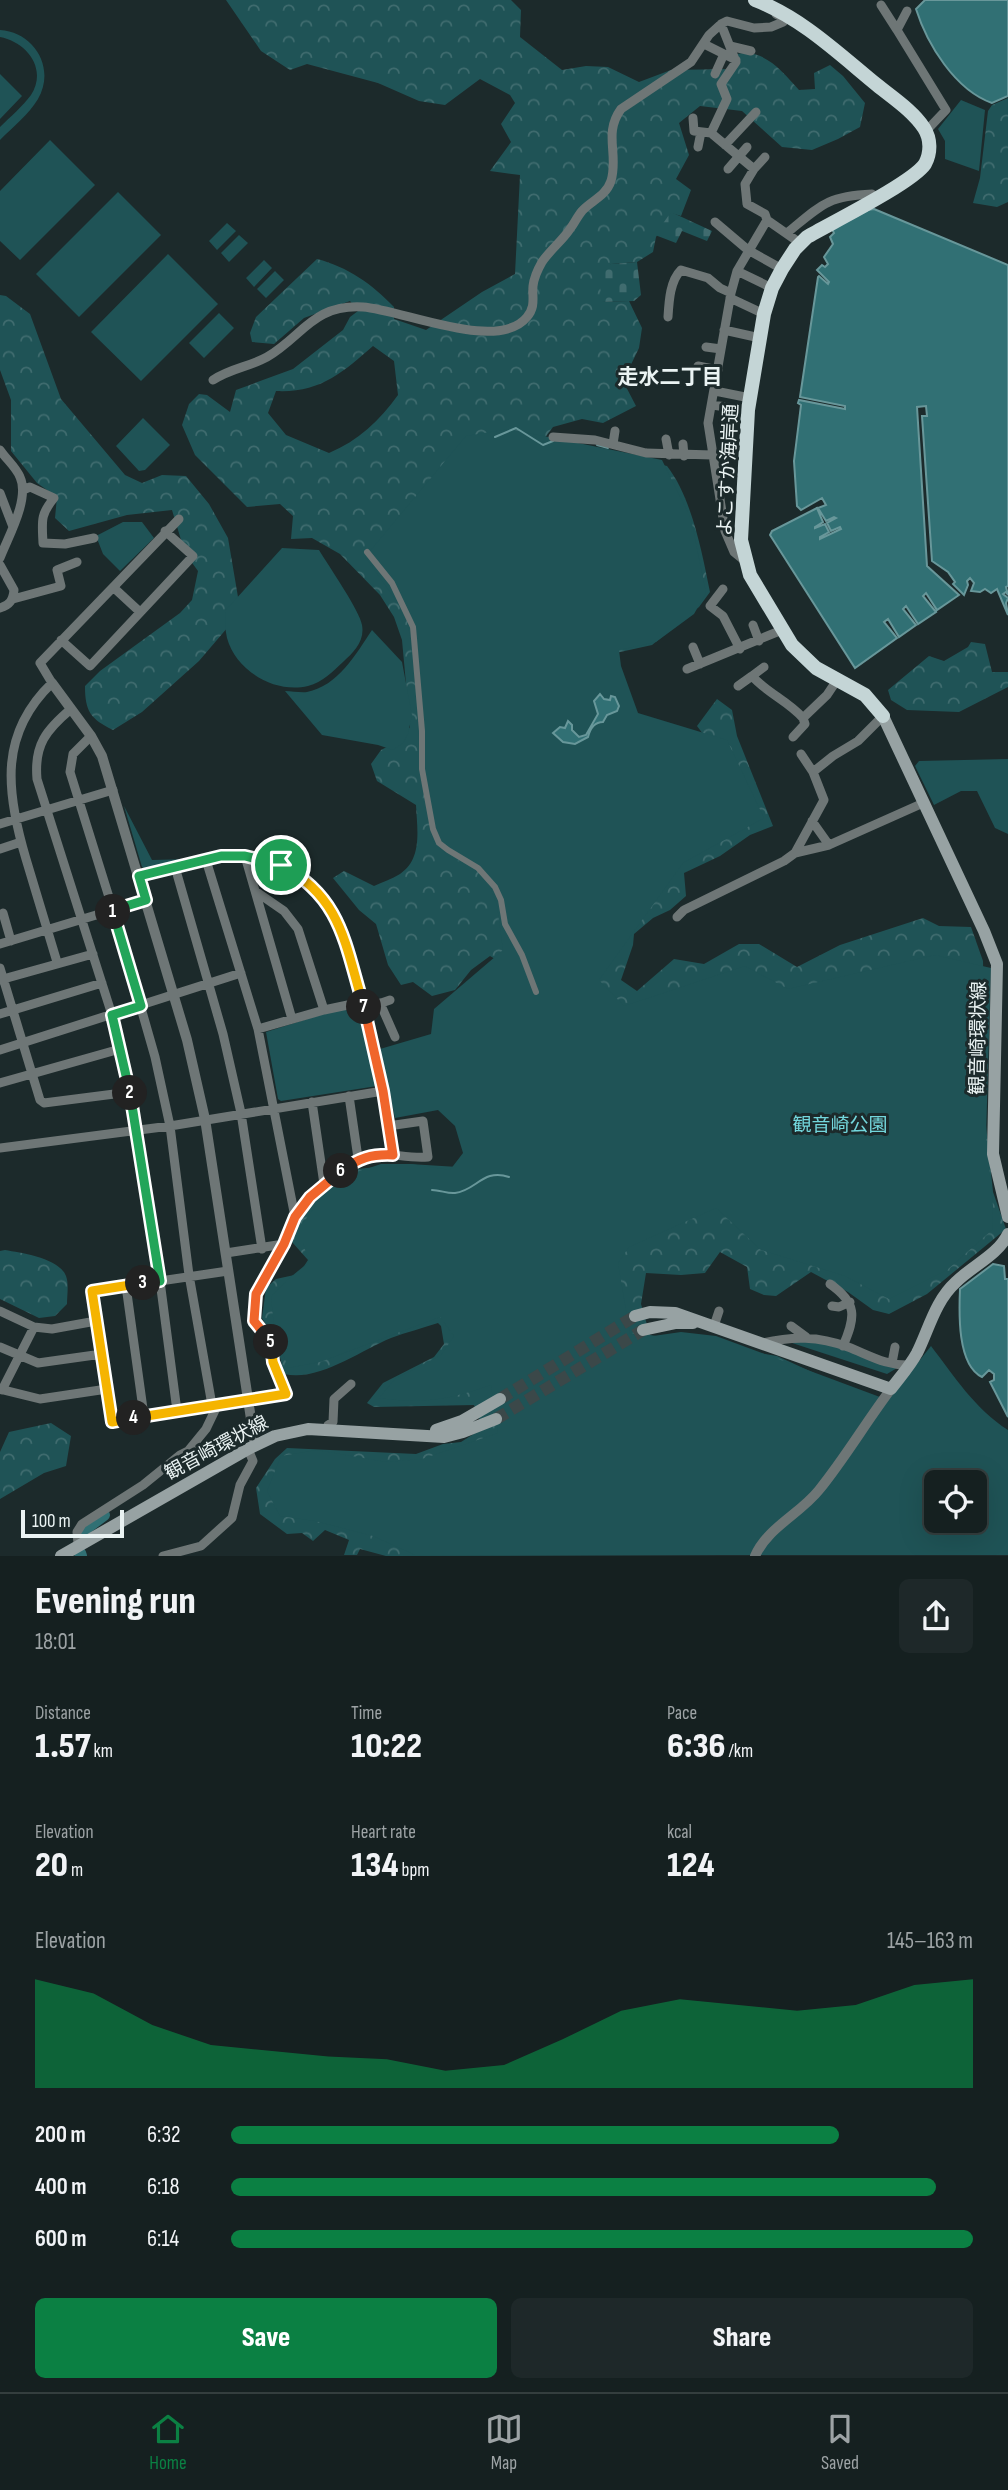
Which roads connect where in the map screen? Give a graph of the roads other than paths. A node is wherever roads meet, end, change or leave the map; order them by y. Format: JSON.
{"nodes":[{"id":1,"x":745,"y":0,"type":"edge"},
{"id":2,"x":755,"y":0,"type":"edge"},
{"id":3,"x":881,"y":5,"type":"dead end"},
{"id":4,"x":907,"y":11,"type":"dead end"},
{"id":5,"x":721,"y":24,"type":"junction"},
{"id":6,"x":897,"y":30,"type":"junction"},
{"id":7,"x":704,"y":44,"type":"junction"},
{"id":8,"x":727,"y":50,"type":"junction"},
{"id":9,"x":751,"y":51,"type":"dead end"},
{"id":10,"x":715,"y":74,"type":"dead end"},
{"id":11,"x":756,"y":112,"type":"dead end"},
{"id":12,"x":692,"y":118,"type":"dead end"},
{"id":13,"x":926,"y":131,"type":"junction"},
{"id":14,"x":706,"y":133,"type":"junction"},
{"id":15,"x":725,"y":145,"type":"junction"},
{"id":16,"x":698,"y":147,"type":"dead end"},
{"id":17,"x":747,"y":147,"type":"dead end"},
{"id":18,"x":737,"y":156,"type":"junction"},
{"id":19,"x":765,"y":157,"type":"dead end"},
{"id":20,"x":728,"y":169,"type":"dead end"},
{"id":21,"x":754,"y":169,"type":"junction"},
{"id":22,"x":876,"y":197,"type":"junction"},
{"id":23,"x":767,"y":220,"type":"junction"},
{"id":24,"x":715,"y":222,"type":"dead end"},
{"id":25,"x":787,"y":233,"type":"junction"},
{"id":26,"x":800,"y":243,"type":"junction"},
{"id":27,"x":748,"y":250,"type":"junction"},
{"id":28,"x":782,"y":269,"type":"junction"},
{"id":29,"x":737,"y":271,"type":"junction"},
{"id":30,"x":772,"y":288,"type":"junction"},
{"id":31,"x":731,"y":295,"type":"junction"},
{"id":32,"x":764,"y":314,"type":"junction"},
{"id":33,"x":668,"y":317,"type":"dead end"},
{"id":34,"x":723,"y":330,"type":"junction"},
{"id":35,"x":760,"y":338,"type":"junction"},
{"id":36,"x":706,"y":347,"type":"dead end"},
{"id":37,"x":721,"y":349,"type":"junction"},
{"id":38,"x":698,"y":366,"type":"dead end"},
{"id":39,"x":718,"y":370,"type":"junction"},
{"id":40,"x":213,"y":380,"type":"dead end"},
{"id":41,"x":715,"y":391,"type":"junction"},
{"id":42,"x":749,"y":404,"type":"junction"},
{"id":43,"x":712,"y":405,"type":"junction"},
{"id":44,"x":615,"y":431,"type":"dead end"},
{"id":45,"x":553,"y":437,"type":"dead end"},
{"id":46,"x":666,"y":439,"type":"dead end"},
{"id":47,"x":613,"y":444,"type":"junction"},
{"id":48,"x":683,"y":444,"type":"dead end"},
{"id":49,"x":1,"y":452,"type":"edge"},
{"id":50,"x":669,"y":455,"type":"junction"},
{"id":51,"x":712,"y":455,"type":"junction"},
{"id":52,"x":684,"y":456,"type":"junction"},
{"id":53,"x":23,"y":491,"type":"junction"},
{"id":54,"x":0,"y":493,"type":"edge"},
{"id":55,"x":179,"y":519,"type":"dead end"},
{"id":56,"x":13,"y":527,"type":"junction"},
{"id":57,"x":733,"y":530,"type":"junction"},
{"id":58,"x":165,"y":531,"type":"junction"},
{"id":59,"x":94,"y":538,"type":"dead end"},
{"id":60,"x":367,"y":552,"type":"dead end"},
{"id":61,"x":0,"y":558,"type":"edge"},
{"id":62,"x":78,"y":562,"type":"dead end"},
{"id":63,"x":0,"y":565,"type":"edge"},
{"id":64,"x":113,"y":587,"type":"junction"},
{"id":65,"x":723,"y":589,"type":"dead end"},
{"id":66,"x":13,"y":599,"type":"junction"},
{"id":67,"x":0,"y":608,"type":"edge"},
{"id":68,"x":140,"y":612,"type":"junction"},
{"id":69,"x":753,"y":625,"type":"dead end"},
{"id":70,"x":782,"y":630,"type":"junction"},
{"id":71,"x":61,"y":640,"type":"junction"},
{"id":72,"x":759,"y":641,"type":"junction"},
{"id":73,"x":693,"y":647,"type":"dead end"},
{"id":74,"x":740,"y":649,"type":"junction"},
{"id":75,"x":700,"y":664,"type":"junction"},
{"id":76,"x":764,"y":667,"type":"dead end"},
{"id":77,"x":687,"y":669,"type":"dead end"},
{"id":78,"x":752,"y":676,"type":"junction"},
{"id":79,"x":837,"y":680,"type":"junction"},
{"id":80,"x":52,"y":683,"type":"junction"},
{"id":81,"x":738,"y":686,"type":"dead end"},
{"id":82,"x":71,"y":709,"type":"junction"},
{"id":83,"x":883,"y":716,"type":"junction"},
{"id":84,"x":803,"y":718,"type":"junction"},
{"id":85,"x":91,"y":736,"type":"junction"},
{"id":86,"x":793,"y":737,"type":"dead end"},
{"id":87,"x":801,"y":754,"type":"dead end"},
{"id":88,"x":813,"y":772,"type":"junction"},
{"id":89,"x":113,"y":790,"type":"junction"},
{"id":90,"x":79,"y":800,"type":"junction"},
{"id":91,"x":921,"y":804,"type":"dead end"},
{"id":92,"x":46,"y":809,"type":"junction"},
{"id":93,"x":15,"y":819,"type":"junction"},
{"id":94,"x":813,"y":821,"type":"junction"},
{"id":95,"x":0,"y":824,"type":"edge"},
{"id":96,"x":21,"y":842,"type":"junction"},
{"id":97,"x":829,"y":845,"type":"junction"},
{"id":98,"x":0,"y":849,"type":"edge"},
{"id":99,"x":795,"y":853,"type":"junction"},
{"id":100,"x":245,"y":856,"type":"junction"},
{"id":101,"x":206,"y":860,"type":"junction"},
{"id":102,"x":175,"y":867,"type":"junction"},
{"id":103,"x":139,"y":876,"type":"junction"},
{"id":104,"x":255,"y":891,"type":"junction"},
{"id":105,"x":146,"y":900,"type":"junction"},
{"id":106,"x":113,"y":910,"type":"junction"},
{"id":107,"x":677,"y":917,"type":"dead end"},
{"id":108,"x":83,"y":919,"type":"junction"},
{"id":109,"x":3,"y":921,"type":"edge"},
{"id":110,"x":47,"y":929,"type":"junction"},
{"id":111,"x":11,"y":941,"type":"junction"},
{"id":112,"x":0,"y":944,"type":"edge"},
{"id":113,"x":93,"y":954,"type":"junction"},
{"id":114,"x":57,"y":962,"type":"junction"},
{"id":115,"x":0,"y":968,"type":"edge"},
{"id":116,"x":241,"y":973,"type":"junction"},
{"id":117,"x":2,"y":980,"type":"edge"},
{"id":118,"x":102,"y":983,"type":"junction"},
{"id":119,"x":209,"y":983,"type":"junction"},
{"id":120,"x":536,"y":992,"type":"dead end"},
{"id":121,"x":175,"y":995,"type":"junction"},
{"id":122,"x":141,"y":1006,"type":"junction"},
{"id":123,"x":363,"y":1006,"type":"junction"},
{"id":124,"x":13,"y":1010,"type":"junction"},
{"id":125,"x":324,"y":1010,"type":"junction"},
{"id":126,"x":0,"y":1014,"type":"edge"},
{"id":127,"x":112,"y":1015,"type":"junction"},
{"id":128,"x":292,"y":1019,"type":"junction"},
{"id":129,"x":258,"y":1029,"type":"junction"},
{"id":130,"x":396,"y":1037,"type":"dead end"},
{"id":131,"x":23,"y":1043,"type":"junction"},
{"id":132,"x":120,"y":1049,"type":"junction"},
{"id":133,"x":0,"y":1050,"type":"edge"},
{"id":134,"x":32,"y":1073,"type":"junction"},
{"id":135,"x":0,"y":1083,"type":"edge"},
{"id":136,"x":383,"y":1091,"type":"junction"},
{"id":137,"x":130,"y":1092,"type":"junction"},
{"id":138,"x":349,"y":1096,"type":"junction"},
{"id":139,"x":312,"y":1102,"type":"junction"},
{"id":140,"x":275,"y":1108,"type":"junction"},
{"id":141,"x":241,"y":1113,"type":"junction"},
{"id":142,"x":205,"y":1119,"type":"junction"},
{"id":143,"x":170,"y":1126,"type":"junction"},
{"id":144,"x":388,"y":1126,"type":"junction"},
{"id":145,"x":136,"y":1131,"type":"junction"},
{"id":146,"x":0,"y":1148,"type":"edge"},
{"id":147,"x":393,"y":1155,"type":"junction"},
{"id":148,"x":359,"y":1158,"type":"junction"},
{"id":149,"x":324,"y":1184,"type":"junction"},
{"id":150,"x":295,"y":1217,"type":"junction"},
{"id":151,"x":1008,"y":1217,"type":"edge"},
{"id":152,"x":1008,"y":1234,"type":"edge"},
{"id":153,"x":284,"y":1244,"type":"junction"},
{"id":154,"x":262,"y":1249,"type":"junction"},
{"id":155,"x":226,"y":1253,"type":"junction"},
{"id":156,"x":228,"y":1271,"type":"junction"},
{"id":157,"x":189,"y":1275,"type":"junction"},
{"id":158,"x":160,"y":1281,"type":"junction"},
{"id":159,"x":830,"y":1284,"type":"dead end"},
{"id":160,"x":126,"y":1286,"type":"junction"},
{"id":161,"x":0,"y":1311,"type":"edge"},
{"id":162,"x":719,"y":1311,"type":"dead end"},
{"id":163,"x":635,"y":1317,"type":"tunnel mouth"},
{"id":164,"x":96,"y":1321,"type":"junction"},
{"id":165,"x":714,"y":1326,"type":"junction"},
{"id":166,"x":791,"y":1326,"type":"dead end"},
{"id":167,"x":34,"y":1327,"type":"junction"},
{"id":168,"x":643,"y":1331,"type":"tunnel mouth"},
{"id":169,"x":806,"y":1337,"type":"junction"},
{"id":170,"x":761,"y":1343,"type":"junction"},
{"id":171,"x":843,"y":1346,"type":"junction"},
{"id":172,"x":895,"y":1347,"type":"dead end"},
{"id":173,"x":0,"y":1348,"type":"edge"},
{"id":174,"x":102,"y":1354,"type":"junction"},
{"id":175,"x":19,"y":1357,"type":"junction"},
{"id":176,"x":892,"y":1363,"type":"junction"},
{"id":177,"x":910,"y":1365,"type":"junction"},
{"id":178,"x":351,"y":1384,"type":"dead end"},
{"id":179,"x":891,"y":1388,"type":"junction"},
{"id":180,"x":107,"y":1389,"type":"junction"},
{"id":181,"x":3,"y":1390,"type":"edge"},
{"id":182,"x":500,"y":1399,"type":"tunnel mouth"},
{"id":183,"x":247,"y":1400,"type":"junction"},
{"id":184,"x":0,"y":1402,"type":"edge"},
{"id":185,"x":215,"y":1405,"type":"junction"},
{"id":186,"x":177,"y":1411,"type":"junction"},
{"id":187,"x":144,"y":1416,"type":"junction"},
{"id":188,"x":496,"y":1419,"type":"tunnel mouth"},
{"id":189,"x":328,"y":1430,"type":"junction"},
{"id":190,"x":404,"y":1435,"type":"junction"},
{"id":191,"x":251,"y":1447,"type":"junction"},
{"id":192,"x":78,"y":1544,"type":"junction"},
{"id":193,"x":61,"y":1556,"type":"edge"},
{"id":194,"x":163,"y":1556,"type":"edge"},
{"id":195,"x":755,"y":1556,"type":"edge"}],
"edges":[{"from":1,"to":5,"type":"street"},
{"from":2,"to":13,"type":"highway"},
{"from":3,"to":6,"type":"street"},
{"from":4,"to":6,"type":"street"},
{"from":5,"to":7,"type":"street"},
{"from":5,"to":8,"type":"street"},
{"from":6,"to":13,"type":"street"},
{"from":7,"to":8,"type":"street"},
{"from":7,"to":40,"type":"street"},
{"from":8,"to":9,"type":"street"},
{"from":8,"to":10,"type":"street"},
{"from":8,"to":14,"type":"street"},
{"from":11,"to":15,"type":"street"},
{"from":12,"to":14,"type":"street"},
{"from":13,"to":22,"type":"highway","name":"よこすか海岸通"},
{"from":14,"to":15,"type":"street"},
{"from":14,"to":16,"type":"street"},
{"from":15,"to":18,"type":"street"},
{"from":17,"to":18,"type":"street"},
{"from":18,"to":20,"type":"street"},
{"from":18,"to":21,"type":"street"},
{"from":19,"to":21,"type":"street"},
{"from":21,"to":23,"type":"street"},
{"from":22,"to":25,"type":"street"},
{"from":22,"to":26,"type":"highway","name":"よこすか海岸通"},
{"from":23,"to":25,"type":"street"},
{"from":23,"to":27,"type":"street"},
{"from":24,"to":27,"type":"street"},
{"from":25,"to":26,"type":"street"},
{"from":26,"to":28,"type":"highway","name":"よこすか海岸通"},
{"from":27,"to":28,"type":"street"},
{"from":27,"to":29,"type":"street"},
{"from":28,"to":30,"type":"highway","name":"よこすか海岸通"},
{"from":29,"to":30,"type":"street"},
{"from":29,"to":31,"type":"street"},
{"from":30,"to":32,"type":"highway","name":"よこすか海岸通"},
{"from":31,"to":32,"type":"street"},
{"from":31,"to":33,"type":"street"},
{"from":31,"to":34,"type":"street"},
{"from":32,"to":35,"type":"highway","name":"よこすか海岸通"},
{"from":34,"to":35,"type":"street"},
{"from":34,"to":37,"type":"street"},
{"from":35,"to":42,"type":"highway","name":"よこすか海岸通"},
{"from":36,"to":37,"type":"street"},
{"from":37,"to":39,"type":"street"},
{"from":38,"to":39,"type":"street"},
{"from":39,"to":41,"type":"street"},
{"from":41,"to":42,"type":"street"},
{"from":41,"to":43,"type":"street"},
{"from":42,"to":43,"type":"street"},
{"from":42,"to":57,"type":"highway","name":"よこすか海岸通"},
{"from":43,"to":51,"type":"street"},
{"from":44,"to":47,"type":"street"},
{"from":45,"to":47,"type":"street"},
{"from":46,"to":50,"type":"street"},
{"from":47,"to":50,"type":"street"},
{"from":48,"to":52,"type":"street"},
{"from":49,"to":53,"type":"street"},
{"from":50,"to":52,"type":"street"},
{"from":51,"to":52,"type":"street"},
{"from":51,"to":57,"type":"street"},
{"from":53,"to":56,"type":"street"},
{"from":53,"to":59,"type":"street"},
{"from":54,"to":56,"type":"street"},
{"from":55,"to":58,"type":"street"},
{"from":56,"to":61,"type":"street"},
{"from":57,"to":70,"type":"highway","name":"よこすか海岸通"},
{"from":58,"to":64,"type":"street"},
{"from":58,"to":68,"type":"street"},
{"from":60,"to":120,"type":"street"},
{"from":62,"to":66,"type":"street"},
{"from":63,"to":66,"type":"street"},
{"from":64,"to":68,"type":"street"},
{"from":64,"to":71,"type":"street"},
{"from":65,"to":74,"type":"street"},
{"from":66,"to":67,"type":"street"},
{"from":68,"to":71,"type":"street"},
{"from":69,"to":72,"type":"street"},
{"from":70,"to":72,"type":"street"},
{"from":70,"to":79,"type":"highway","name":"よこすか海岸通"},
{"from":71,"to":80,"type":"street"},
{"from":72,"to":74,"type":"street"},
{"from":73,"to":75,"type":"street"},
{"from":74,"to":75,"type":"street"},
{"from":75,"to":77,"type":"street"},
{"from":76,"to":78,"type":"street"},
{"from":78,"to":81,"type":"street"},
{"from":78,"to":84,"type":"street"},
{"from":79,"to":83,"type":"highway","name":"よこすか海岸通"},
{"from":79,"to":84,"type":"street"},
{"from":80,"to":82,"type":"street"},
{"from":80,"to":93,"type":"street"},
{"from":82,"to":85,"type":"street"},
{"from":82,"to":92,"type":"street"},
{"from":83,"to":88,"type":"street"},
{"from":83,"to":151,"type":"main road","name":"観音崎環状線"},
{"from":84,"to":86,"type":"street"},
{"from":85,"to":89,"type":"street"},
{"from":85,"to":90,"type":"street"},
{"from":87,"to":88,"type":"street"},
{"from":88,"to":94,"type":"street"},
{"from":89,"to":90,"type":"street"},
{"from":89,"to":103,"type":"street"},
{"from":90,"to":92,"type":"street"},
{"from":90,"to":106,"type":"street"},
{"from":91,"to":97,"type":"street"},
{"from":92,"to":93,"type":"street"},
{"from":92,"to":108,"type":"street"},
{"from":93,"to":95,"type":"street"},
{"from":93,"to":96,"type":"street"},
{"from":94,"to":97,"type":"street"},
{"from":94,"to":99,"type":"street"},
{"from":96,"to":98,"type":"street"},
{"from":96,"to":110,"type":"street"},
{"from":97,"to":99,"type":"street"},
{"from":99,"to":107,"type":"street"},
{"from":100,"to":101,"type":"street"},
{"from":100,"to":104,"type":"street"},
{"from":100,"to":123,"type":"street"},
{"from":101,"to":102,"type":"street"},
{"from":101,"to":116,"type":"street"},
{"from":102,"to":103,"type":"street"},
{"from":102,"to":119,"type":"street"},
{"from":103,"to":105,"type":"street"},
{"from":104,"to":125,"type":"street"},
{"from":104,"to":128,"type":"street"},
{"from":105,"to":106,"type":"street"},
{"from":105,"to":121,"type":"street"},
{"from":106,"to":108,"type":"street"},
{"from":106,"to":122,"type":"street"},
{"from":108,"to":110,"type":"street"},
{"from":108,"to":113,"type":"street"},
{"from":109,"to":111,"type":"street"},
{"from":110,"to":111,"type":"street"},
{"from":110,"to":114,"type":"street"},
{"from":111,"to":112,"type":"street"},
{"from":113,"to":114,"type":"street"},
{"from":113,"to":118,"type":"street"},
{"from":114,"to":117,"type":"street"},
{"from":115,"to":117,"type":"street"},
{"from":116,"to":119,"type":"street"},
{"from":116,"to":129,"type":"street"},
{"from":117,"to":124,"type":"street"},
{"from":118,"to":124,"type":"street"},
{"from":118,"to":127,"type":"street"},
{"from":119,"to":121,"type":"street"},
{"from":119,"to":141,"type":"street"},
{"from":121,"to":122,"type":"street"},
{"from":121,"to":142,"type":"street"},
{"from":122,"to":127,"type":"street"},
{"from":122,"to":143,"type":"street"},
{"from":123,"to":125,"type":"street"},
{"from":123,"to":130,"type":"street"},
{"from":123,"to":136,"type":"street"},
{"from":124,"to":126,"type":"street"},
{"from":124,"to":131,"type":"street"},
{"from":125,"to":128,"type":"street"},
{"from":127,"to":131,"type":"street"},
{"from":127,"to":132,"type":"street"},
{"from":128,"to":129,"type":"street"},
{"from":129,"to":140,"type":"street"},
{"from":131,"to":133,"type":"street"},
{"from":131,"to":134,"type":"street"},
{"from":132,"to":134,"type":"street"},
{"from":132,"to":137,"type":"street"},
{"from":134,"to":135,"type":"street"},
{"from":134,"to":137,"type":"street"},
{"from":136,"to":138,"type":"street"},
{"from":136,"to":144,"type":"street"},
{"from":137,"to":145,"type":"street"},
{"from":138,"to":139,"type":"street"},
{"from":138,"to":148,"type":"street"},
{"from":139,"to":140,"type":"street"},
{"from":139,"to":149,"type":"street"},
{"from":140,"to":141,"type":"street"},
{"from":140,"to":150,"type":"street"},
{"from":141,"to":142,"type":"street"},
{"from":141,"to":154,"type":"street"},
{"from":142,"to":143,"type":"street"},
{"from":142,"to":155,"type":"street"},
{"from":143,"to":145,"type":"street"},
{"from":143,"to":157,"type":"street"},
{"from":144,"to":147,"type":"street"},
{"from":144,"to":147,"type":"street"},
{"from":145,"to":146,"type":"street"},
{"from":145,"to":158,"type":"street"},
{"from":147,"to":148,"type":"street"},
{"from":148,"to":149,"type":"street"},
{"from":149,"to":150,"type":"street"},
{"from":150,"to":153,"type":"street"},
{"from":152,"to":177,"type":"main road"},
{"from":153,"to":154,"type":"street"},
{"from":153,"to":183,"type":"street"},
{"from":154,"to":155,"type":"street"},
{"from":155,"to":156,"type":"street"},
{"from":156,"to":157,"type":"street"},
{"from":156,"to":183,"type":"street"},
{"from":157,"to":158,"type":"street"},
{"from":157,"to":185,"type":"street"},
{"from":158,"to":160,"type":"street"},
{"from":158,"to":186,"type":"street"},
{"from":159,"to":171,"type":"street"},
{"from":160,"to":164,"type":"street"},
{"from":160,"to":187,"type":"street"},
{"from":161,"to":167,"type":"street"},
{"from":162,"to":165,"type":"street"},
{"from":163,"to":165,"type":"main road"},
{"from":164,"to":167,"type":"street"},
{"from":164,"to":174,"type":"street"},
{"from":165,"to":168,"type":"main road"},
{"from":165,"to":170,"type":"main road"},
{"from":166,"to":169,"type":"street"},
{"from":167,"to":175,"type":"street"},
{"from":169,"to":170,"type":"street"},
{"from":169,"to":171,"type":"street"},
{"from":170,"to":179,"type":"main road"},
{"from":171,"to":176,"type":"street"},
{"from":172,"to":176,"type":"street"},
{"from":173,"to":175,"type":"street"},
{"from":174,"to":175,"type":"street"},
{"from":174,"to":180,"type":"street"},
{"from":175,"to":181,"type":"street"},
{"from":176,"to":177,"type":"street"},
{"from":177,"to":179,"type":"main road"},
{"from":178,"to":189,"type":"street"},
{"from":179,"to":195,"type":"street"},
{"from":180,"to":181,"type":"street"},
{"from":180,"to":187,"type":"street"},
{"from":181,"to":184,"type":"street"},
{"from":182,"to":190,"type":"main road","name":"観音崎環状線"},
{"from":183,"to":185,"type":"street"},
{"from":183,"to":191,"type":"street"},
{"from":185,"to":186,"type":"street"},
{"from":185,"to":192,"type":"street"},
{"from":186,"to":187,"type":"street"},
{"from":188,"to":190,"type":"main road","name":"観音崎環状線"},
{"from":189,"to":190,"type":"main road","name":"観音崎環状線"},
{"from":189,"to":191,"type":"main road","name":"観音崎環状線"},
{"from":191,"to":192,"type":"main road","name":"観音崎環状線"},
{"from":191,"to":194,"type":"street"},
{"from":192,"to":193,"type":"main road","name":"観音崎環状線"}]}
